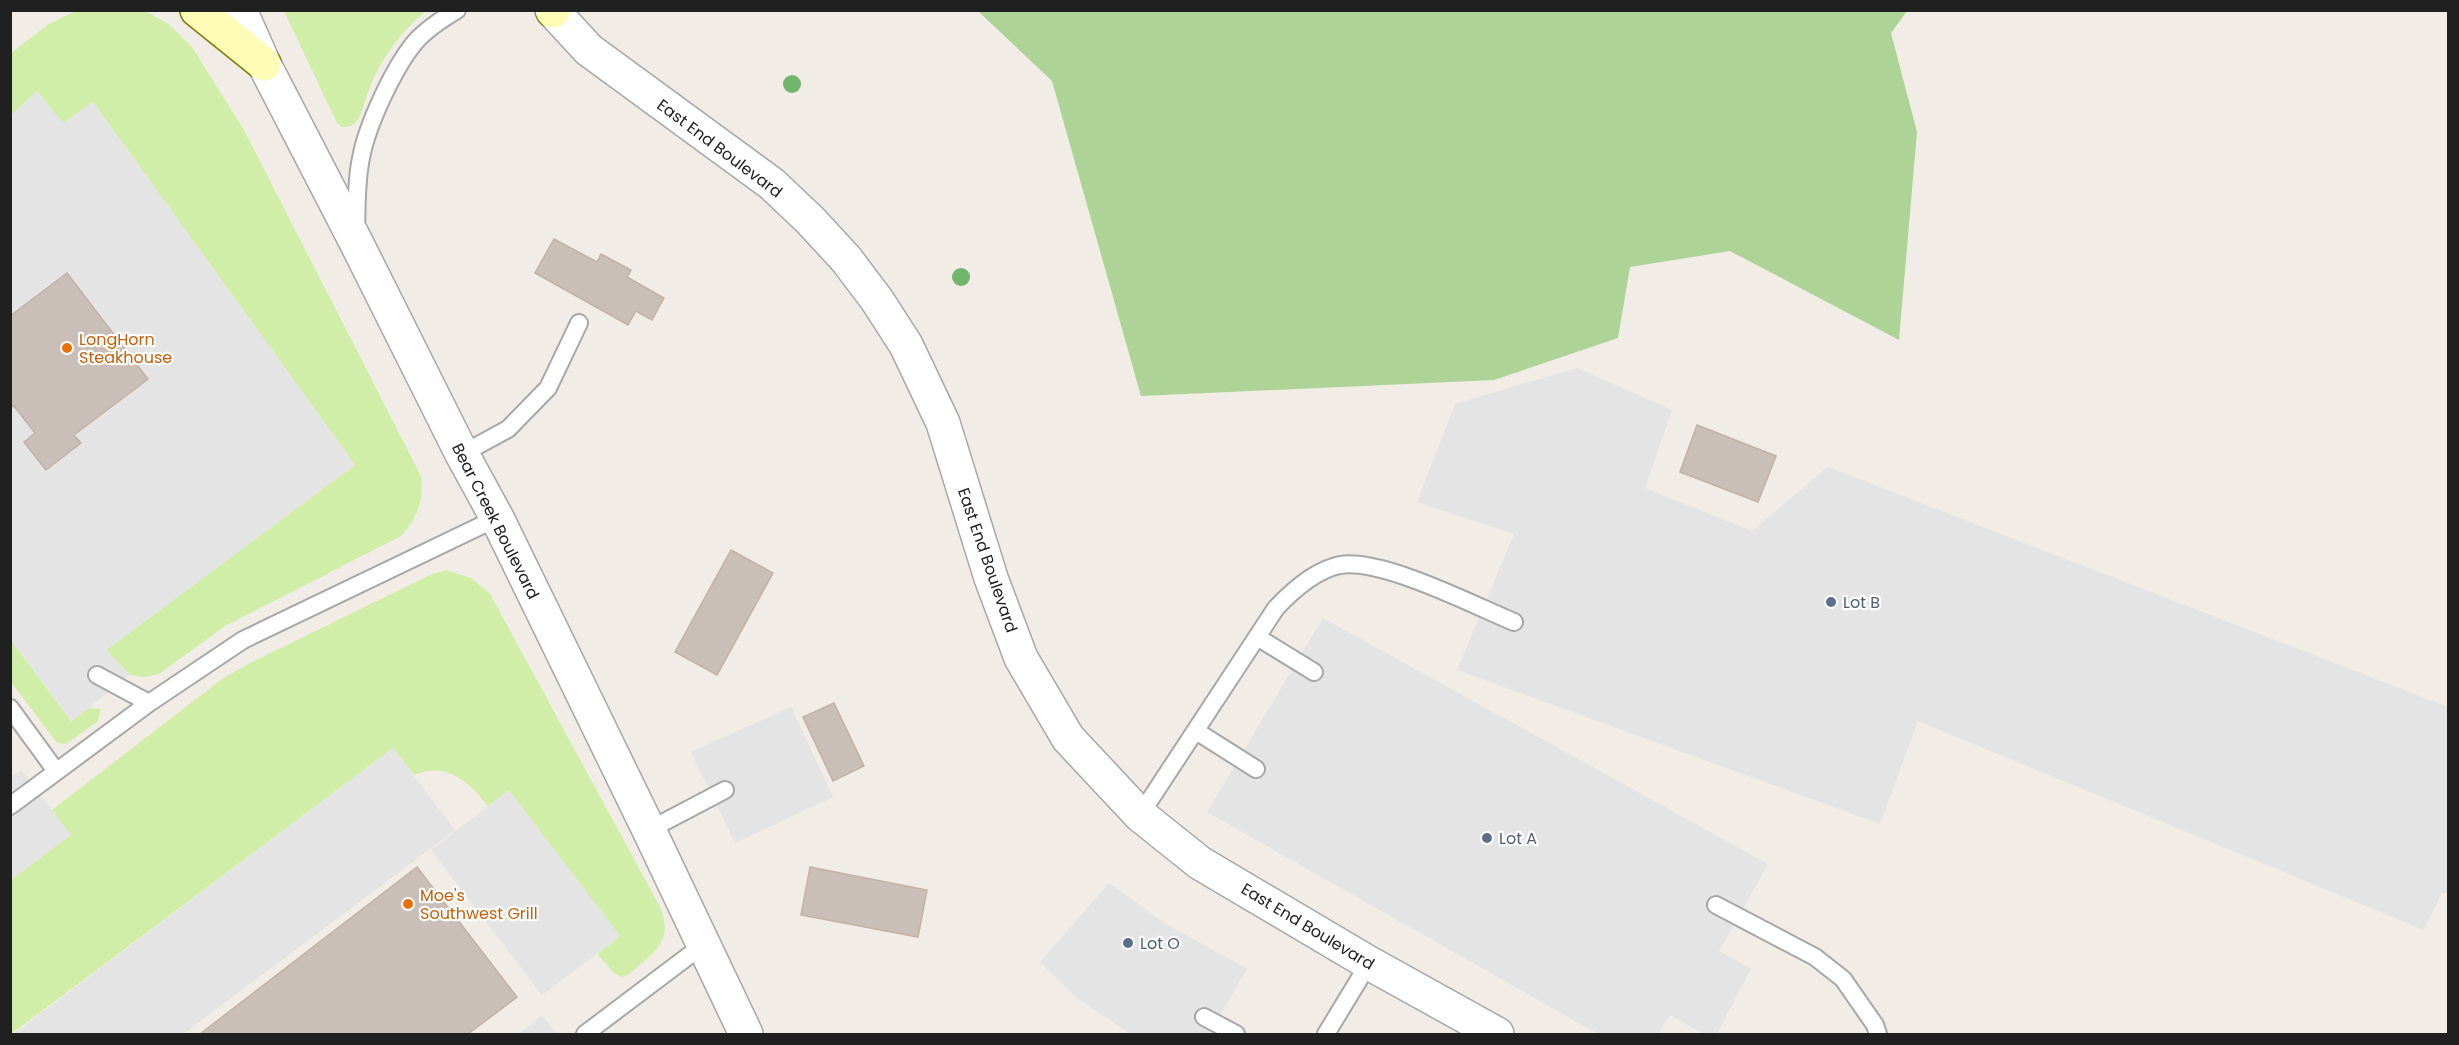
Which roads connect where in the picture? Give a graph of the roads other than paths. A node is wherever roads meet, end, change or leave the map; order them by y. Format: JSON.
{"nodes":[{"id":1,"x":198,"y":10,"type":"edge"},
{"id":2,"x":240,"y":10,"type":"edge"},
{"id":3,"x":457,"y":10,"type":"edge"},
{"id":4,"x":552,"y":10,"type":"edge"},
{"id":5,"x":264,"y":64,"type":"junction"},
{"id":6,"x":356,"y":242,"type":"junction"},
{"id":7,"x":579,"y":323,"type":"dead end"},
{"id":8,"x":462,"y":454,"type":"junction"},
{"id":9,"x":497,"y":518,"type":"junction"},
{"id":10,"x":1514,"y":622,"type":"dead end"},
{"id":11,"x":1257,"y":637,"type":"junction"},
{"id":12,"x":1314,"y":672,"type":"dead end"},
{"id":13,"x":97,"y":675,"type":"dead end"},
{"id":14,"x":149,"y":702,"type":"junction"},
{"id":15,"x":10,"y":708,"type":"edge"},
{"id":16,"x":1196,"y":731,"type":"junction"},
{"id":17,"x":1256,"y":769,"type":"dead end"},
{"id":18,"x":56,"y":771,"type":"junction"},
{"id":19,"x":725,"y":790,"type":"dead end"},
{"id":20,"x":10,"y":806,"type":"edge"},
{"id":21,"x":1140,"y":815,"type":"junction"},
{"id":22,"x":649,"y":830,"type":"junction"},
{"id":23,"x":1716,"y":905,"type":"dead end"},
{"id":24,"x":703,"y":945,"type":"junction"},
{"id":25,"x":1369,"y":963,"type":"junction"},
{"id":26,"x":1204,"y":1017,"type":"dead end"},
{"id":27,"x":585,"y":1035,"type":"edge"},
{"id":28,"x":746,"y":1035,"type":"edge"},
{"id":29,"x":1236,"y":1035,"type":"edge"},
{"id":30,"x":1326,"y":1035,"type":"edge"},
{"id":31,"x":1497,"y":1035,"type":"edge"},
{"id":32,"x":1878,"y":1035,"type":"edge"}],
"edges":[{"from":1,"to":5,"type":"main road"},
{"from":2,"to":5,"type":"street","name":"Bear Creek Boulevard"},
{"from":3,"to":6,"type":"lane"},
{"from":4,"to":21,"type":"street","name":"East End Boulevard"},
{"from":5,"to":6,"type":"street","name":"Bear Creek Boulevard"},
{"from":6,"to":8,"type":"street","name":"Bear Creek Boulevard"},
{"from":7,"to":8,"type":"lane"},
{"from":8,"to":9,"type":"street","name":"Bear Creek Boulevard"},
{"from":9,"to":14,"type":"lane"},
{"from":9,"to":22,"type":"street","name":"Bear Creek Boulevard"},
{"from":10,"to":11,"type":"lane"},
{"from":11,"to":12,"type":"lane"},
{"from":11,"to":16,"type":"lane"},
{"from":13,"to":14,"type":"lane"},
{"from":14,"to":18,"type":"lane"},
{"from":15,"to":18,"type":"lane"},
{"from":16,"to":17,"type":"lane"},
{"from":16,"to":21,"type":"lane"},
{"from":18,"to":20,"type":"lane"},
{"from":19,"to":22,"type":"lane"},
{"from":21,"to":25,"type":"street","name":"East End Boulevard"},
{"from":22,"to":24,"type":"street","name":"Bear Creek Boulevard"},
{"from":23,"to":32,"type":"lane"},
{"from":24,"to":27,"type":"lane"},
{"from":24,"to":28,"type":"street","name":"Bear Creek Boulevard"},
{"from":25,"to":30,"type":"lane"},
{"from":25,"to":31,"type":"street","name":"East End Boulevard"},
{"from":26,"to":29,"type":"lane"}]}
